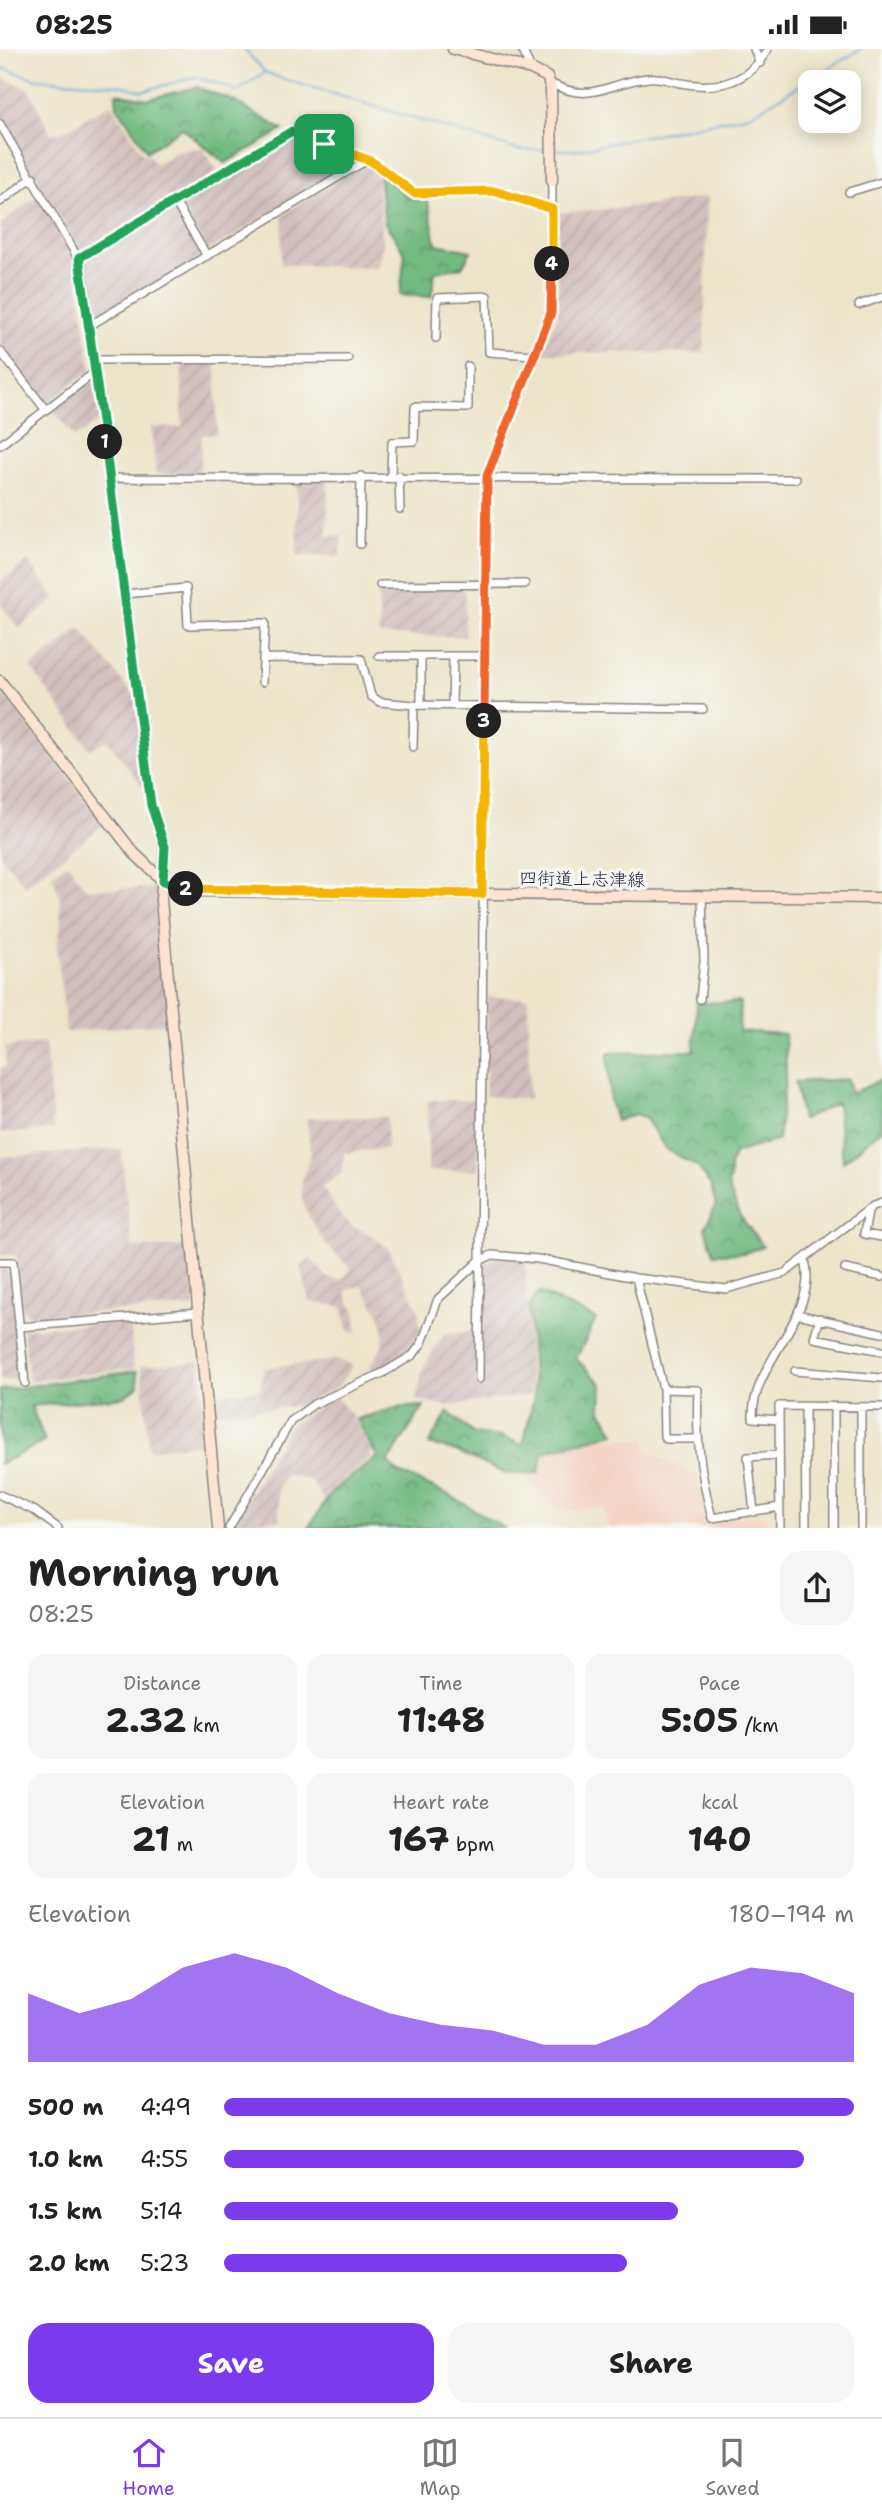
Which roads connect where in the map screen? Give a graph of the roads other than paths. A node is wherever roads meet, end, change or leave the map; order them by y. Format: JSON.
{"nodes":[{"id":1,"x":453,"y":49,"type":"edge"},
{"id":2,"x":522,"y":49,"type":"edge"},
{"id":3,"x":754,"y":49,"type":"edge"},
{"id":4,"x":768,"y":49,"type":"edge"},
{"id":5,"x":760,"y":63,"type":"junction"},
{"id":6,"x":531,"y":69,"type":"junction"},
{"id":7,"x":550,"y":83,"type":"junction"},
{"id":8,"x":0,"y":124,"type":"edge"},
{"id":9,"x":367,"y":160,"type":"junction"},
{"id":10,"x":33,"y":177,"type":"junction"},
{"id":11,"x":552,"y":181,"type":"joint"},
{"id":12,"x":882,"y":182,"type":"edge"},
{"id":13,"x":849,"y":192,"type":"dead end"},
{"id":14,"x":0,"y":202,"type":"edge"},
{"id":15,"x":175,"y":202,"type":"junction"},
{"id":16,"x":552,"y":209,"type":"junction"},
{"id":17,"x":207,"y":256,"type":"junction"},
{"id":18,"x":79,"y":258,"type":"junction"},
{"id":19,"x":882,"y":297,"type":"edge"},
{"id":20,"x":859,"y":305,"type":"dead end"},
{"id":21,"x":89,"y":326,"type":"junction"},
{"id":22,"x":436,"y":338,"type":"dead end"},
{"id":23,"x":0,"y":351,"type":"edge"},
{"id":24,"x":533,"y":355,"type":"junction"},
{"id":25,"x":348,"y":359,"type":"dead end"},
{"id":26,"x":93,"y":360,"type":"junction"},
{"id":27,"x":468,"y":366,"type":"dead end"},
{"id":28,"x":95,"y":372,"type":"junction"},
{"id":29,"x":45,"y":409,"type":"junction"},
{"id":30,"x":0,"y":445,"type":"edge"},
{"id":31,"x":361,"y":476,"type":"junction"},
{"id":32,"x":395,"y":476,"type":"junction"},
{"id":33,"x":487,"y":476,"type":"junction"},
{"id":34,"x":110,"y":478,"type":"junction"},
{"id":35,"x":796,"y":479,"type":"dead end"},
{"id":36,"x":400,"y":509,"type":"dead end"},
{"id":37,"x":360,"y":544,"type":"dead end"},
{"id":38,"x":525,"y":584,"type":"dead end"},
{"id":39,"x":380,"y":585,"type":"dead end"},
{"id":40,"x":485,"y":585,"type":"junction"},
{"id":41,"x":125,"y":594,"type":"junction"},
{"id":42,"x":379,"y":656,"type":"dead end"},
{"id":43,"x":421,"y":656,"type":"junction"},
{"id":44,"x":453,"y":656,"type":"junction"},
{"id":45,"x":485,"y":656,"type":"junction"},
{"id":46,"x":263,"y":658,"type":"junction"},
{"id":47,"x":262,"y":682,"type":"dead end"},
{"id":48,"x":2,"y":686,"type":"edge"},
{"id":49,"x":417,"y":705,"type":"junction"},
{"id":50,"x":452,"y":706,"type":"junction"},
{"id":51,"x":484,"y":707,"type":"junction"},
{"id":52,"x":703,"y":709,"type":"dead end"},
{"id":53,"x":413,"y":747,"type":"dead end"},
{"id":54,"x":157,"y":823,"type":"joint"},
{"id":55,"x":163,"y":881,"type":"junction"},
{"id":56,"x":482,"y":894,"type":"junction"},
{"id":57,"x":702,"y":896,"type":"junction"},
{"id":58,"x":882,"y":898,"type":"edge"},
{"id":59,"x":700,"y":999,"type":"dead end"},
{"id":60,"x":882,"y":1203,"type":"edge"},
{"id":61,"x":868,"y":1211,"type":"junction"},
{"id":62,"x":881,"y":1237,"type":"edge"},
{"id":63,"x":805,"y":1260,"type":"junction"},
{"id":64,"x":480,"y":1261,"type":"junction"},
{"id":65,"x":0,"y":1262,"type":"edge"},
{"id":66,"x":845,"y":1269,"type":"dead end"},
{"id":67,"x":882,"y":1277,"type":"edge"},
{"id":68,"x":635,"y":1278,"type":"junction"},
{"id":69,"x":200,"y":1313,"type":"junction"},
{"id":70,"x":797,"y":1314,"type":"junction"},
{"id":71,"x":820,"y":1318,"type":"junction"},
{"id":72,"x":19,"y":1327,"type":"junction"},
{"id":73,"x":882,"y":1333,"type":"edge"},
{"id":74,"x":882,"y":1351,"type":"edge"},
{"id":75,"x":795,"y":1371,"type":"dead end"},
{"id":76,"x":882,"y":1378,"type":"edge"},
{"id":77,"x":479,"y":1379,"type":"dead end"},
{"id":78,"x":25,"y":1383,"type":"dead end"},
{"id":79,"x":663,"y":1389,"type":"junction"},
{"id":80,"x":805,"y":1406,"type":"junction"},
{"id":81,"x":834,"y":1407,"type":"junction"},
{"id":82,"x":860,"y":1407,"type":"junction"},
{"id":83,"x":882,"y":1407,"type":"edge"},
{"id":84,"x":779,"y":1420,"type":"junction"},
{"id":85,"x":696,"y":1439,"type":"junction"},
{"id":86,"x":779,"y":1455,"type":"junction"},
{"id":87,"x":0,"y":1495,"type":"edge"},
{"id":88,"x":780,"y":1507,"type":"junction"},
{"id":89,"x":754,"y":1511,"type":"junction"},
{"id":90,"x":58,"y":1528,"type":"edge"},
{"id":91,"x":218,"y":1528,"type":"edge"},
{"id":92,"x":229,"y":1528,"type":"edge"},
{"id":93,"x":780,"y":1528,"type":"edge"},
{"id":94,"x":806,"y":1528,"type":"edge"},
{"id":95,"x":834,"y":1528,"type":"edge"},
{"id":96,"x":860,"y":1528,"type":"edge"}],
"edges":[{"from":1,"to":6,"type":"main road"},
{"from":2,"to":6,"type":"street"},
{"from":3,"to":5,"type":"street"},
{"from":4,"to":5,"type":"street"},
{"from":5,"to":7,"type":"street"},
{"from":6,"to":7,"type":"main road"},
{"from":7,"to":11,"type":"main road"},
{"from":8,"to":10,"type":"street"},
{"from":9,"to":15,"type":"street"},
{"from":9,"to":16,"type":"street"},
{"from":9,"to":17,"type":"street"},
{"from":10,"to":14,"type":"street"},
{"from":10,"to":18,"type":"street"},
{"from":11,"to":16,"type":"street"},
{"from":12,"to":13,"type":"street"},
{"from":15,"to":17,"type":"street"},
{"from":15,"to":18,"type":"street"},
{"from":16,"to":24,"type":"street"},
{"from":17,"to":21,"type":"street"},
{"from":18,"to":21,"type":"street"},
{"from":19,"to":20,"type":"street"},
{"from":21,"to":26,"type":"street"},
{"from":22,"to":24,"type":"street"},
{"from":23,"to":29,"type":"street"},
{"from":24,"to":33,"type":"street"},
{"from":25,"to":26,"type":"street"},
{"from":26,"to":28,"type":"street"},
{"from":27,"to":32,"type":"street"},
{"from":28,"to":29,"type":"street"},
{"from":28,"to":34,"type":"street"},
{"from":29,"to":30,"type":"street"},
{"from":31,"to":32,"type":"street"},
{"from":31,"to":34,"type":"street"},
{"from":31,"to":37,"type":"street"},
{"from":32,"to":33,"type":"street"},
{"from":32,"to":36,"type":"street"},
{"from":33,"to":35,"type":"street"},
{"from":33,"to":40,"type":"street"},
{"from":34,"to":41,"type":"street"},
{"from":38,"to":40,"type":"street"},
{"from":39,"to":40,"type":"street"},
{"from":40,"to":45,"type":"street"},
{"from":41,"to":46,"type":"street"},
{"from":41,"to":54,"type":"street"},
{"from":42,"to":43,"type":"street"},
{"from":43,"to":44,"type":"street"},
{"from":43,"to":49,"type":"street"},
{"from":44,"to":45,"type":"street"},
{"from":44,"to":50,"type":"street"},
{"from":45,"to":51,"type":"street"},
{"from":46,"to":47,"type":"street"},
{"from":46,"to":49,"type":"street"},
{"from":48,"to":55,"type":"main road","name":"四街道上志津線"},
{"from":49,"to":50,"type":"street"},
{"from":49,"to":53,"type":"street"},
{"from":50,"to":51,"type":"street"},
{"from":51,"to":52,"type":"street"},
{"from":51,"to":56,"type":"street"},
{"from":54,"to":55,"type":"main road"},
{"from":55,"to":56,"type":"main road","name":"四街道上志津線"},
{"from":55,"to":69,"type":"main road"},
{"from":56,"to":57,"type":"main road","name":"四街道上志津線"},
{"from":56,"to":64,"type":"street"},
{"from":57,"to":58,"type":"main road","name":"四街道上志津線"},
{"from":57,"to":59,"type":"street"},
{"from":60,"to":61,"type":"street"},
{"from":61,"to":62,"type":"street"},
{"from":61,"to":63,"type":"street"},
{"from":63,"to":68,"type":"street"},
{"from":63,"to":70,"type":"street"},
{"from":64,"to":68,"type":"street"},
{"from":64,"to":77,"type":"street"},
{"from":64,"to":92,"type":"street"},
{"from":65,"to":72,"type":"street"},
{"from":66,"to":67,"type":"street"},
{"from":68,"to":79,"type":"street"},
{"from":69,"to":72,"type":"street"},
{"from":69,"to":91,"type":"main road"},
{"from":70,"to":71,"type":"street"},
{"from":70,"to":84,"type":"street"},
{"from":71,"to":73,"type":"street"},
{"from":71,"to":74,"type":"street"},
{"from":72,"to":78,"type":"street"},
{"from":75,"to":76,"type":"street"},
{"from":79,"to":85,"type":"street"},
{"from":79,"to":85,"type":"street"},
{"from":80,"to":81,"type":"street"},
{"from":80,"to":84,"type":"street"},
{"from":80,"to":94,"type":"street"},
{"from":81,"to":82,"type":"street"},
{"from":81,"to":95,"type":"street"},
{"from":82,"to":83,"type":"street"},
{"from":82,"to":96,"type":"street"},
{"from":84,"to":86,"type":"street"},
{"from":85,"to":89,"type":"street"},
{"from":86,"to":88,"type":"street"},
{"from":86,"to":89,"type":"street"},
{"from":87,"to":90,"type":"street"},
{"from":88,"to":89,"type":"street"},
{"from":88,"to":93,"type":"street"}]}
